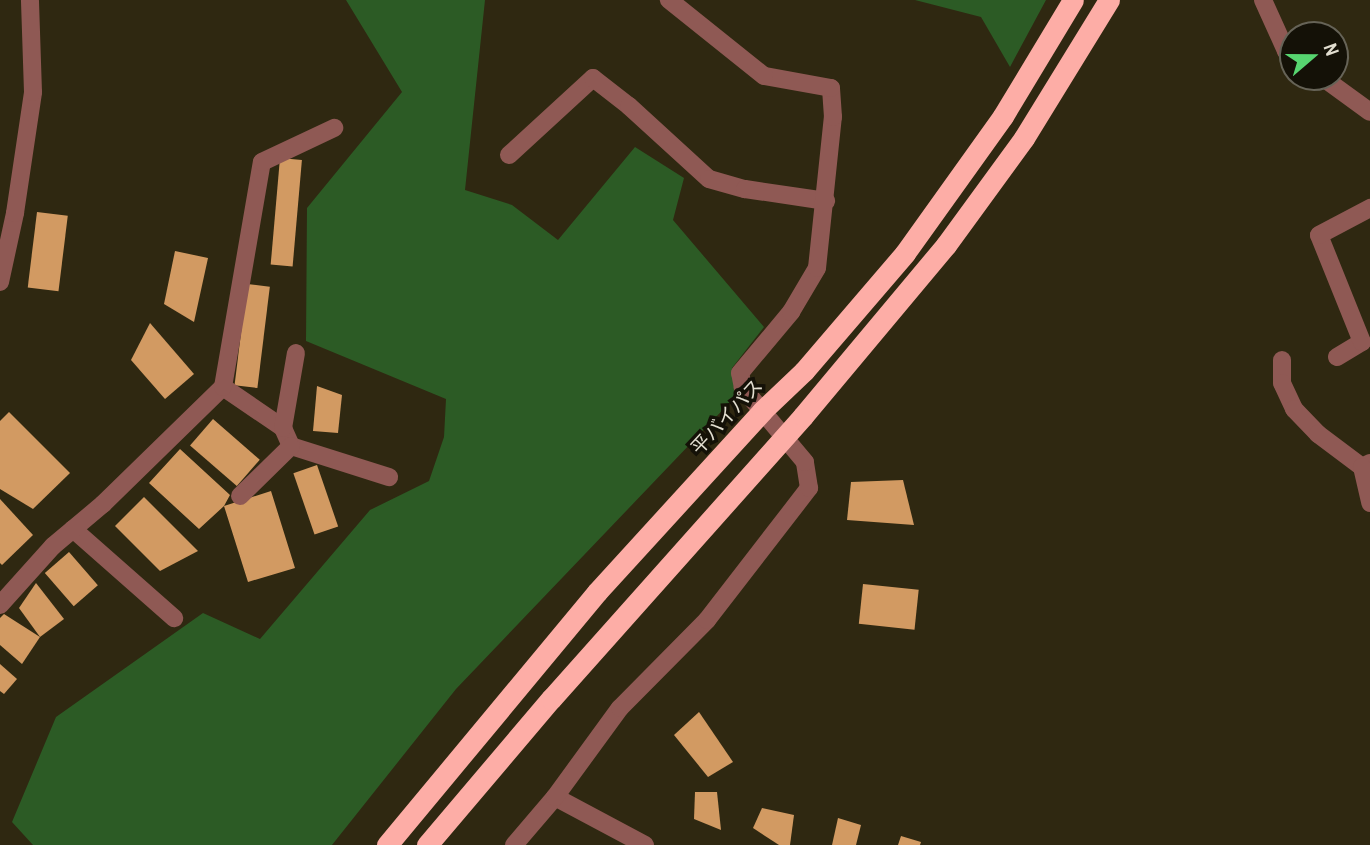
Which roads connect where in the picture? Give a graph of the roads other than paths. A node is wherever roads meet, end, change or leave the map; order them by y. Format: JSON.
{"nodes":[{"id":1,"x":30,"y":0,"type":"edge"},
{"id":2,"x":668,"y":0,"type":"edge"},
{"id":3,"x":1073,"y":0,"type":"edge"},
{"id":4,"x":1109,"y":0,"type":"edge"},
{"id":5,"x":1263,"y":0,"type":"edge"},
{"id":6,"x":1279,"y":35,"type":"edge"},
{"id":7,"x":1341,"y":91,"type":"edge"},
{"id":8,"x":1370,"y":112,"type":"edge"},
{"id":9,"x":334,"y":128,"type":"dead end"},
{"id":10,"x":509,"y":155,"type":"dead end"},
{"id":11,"x":826,"y":201,"type":"junction"},
{"id":12,"x":1370,"y":208,"type":"edge"},
{"id":13,"x":0,"y":282,"type":"edge"},
{"id":14,"x":296,"y":353,"type":"dead end"},
{"id":15,"x":1337,"y":358,"type":"dead end"},
{"id":16,"x":1282,"y":360,"type":"dead end"},
{"id":17,"x":223,"y":387,"type":"junction"},
{"id":18,"x":762,"y":411,"type":"junction"},
{"id":19,"x":283,"y":428,"type":"junction"},
{"id":20,"x":785,"y":437,"type":"junction"},
{"id":21,"x":290,"y":446,"type":"junction"},
{"id":22,"x":1366,"y":465,"type":"edge"},
{"id":23,"x":389,"y":477,"type":"dead end"},
{"id":24,"x":240,"y":496,"type":"dead end"},
{"id":25,"x":1370,"y":503,"type":"edge"},
{"id":26,"x":73,"y":529,"type":"junction"},
{"id":27,"x":0,"y":605,"type":"edge"},
{"id":28,"x":174,"y":618,"type":"dead end"},
{"id":29,"x":555,"y":797,"type":"junction"},
{"id":30,"x":387,"y":845,"type":"edge"},
{"id":31,"x":427,"y":845,"type":"edge"},
{"id":32,"x":514,"y":845,"type":"edge"},
{"id":33,"x":645,"y":845,"type":"edge"}],
"edges":[{"from":1,"to":13,"type":"street"},
{"from":2,"to":11,"type":"street"},
{"from":3,"to":18,"type":"highway","name":"平バイパス"},
{"from":4,"to":20,"type":"highway"},
{"from":5,"to":6,"type":"street"},
{"from":7,"to":8,"type":"street"},
{"from":9,"to":17,"type":"street"},
{"from":10,"to":11,"type":"street"},
{"from":11,"to":18,"type":"street"},
{"from":12,"to":15,"type":"street"},
{"from":14,"to":19,"type":"street"},
{"from":16,"to":22,"type":"street"},
{"from":17,"to":19,"type":"street"},
{"from":17,"to":26,"type":"street"},
{"from":18,"to":20,"type":"street"},
{"from":18,"to":30,"type":"highway","name":"平バイパス"},
{"from":19,"to":21,"type":"street"},
{"from":20,"to":29,"type":"street"},
{"from":20,"to":31,"type":"highway"},
{"from":21,"to":23,"type":"street"},
{"from":21,"to":24,"type":"street"},
{"from":22,"to":25,"type":"street"},
{"from":26,"to":27,"type":"street"},
{"from":26,"to":28,"type":"street"},
{"from":29,"to":32,"type":"street"},
{"from":29,"to":33,"type":"street"}]}
